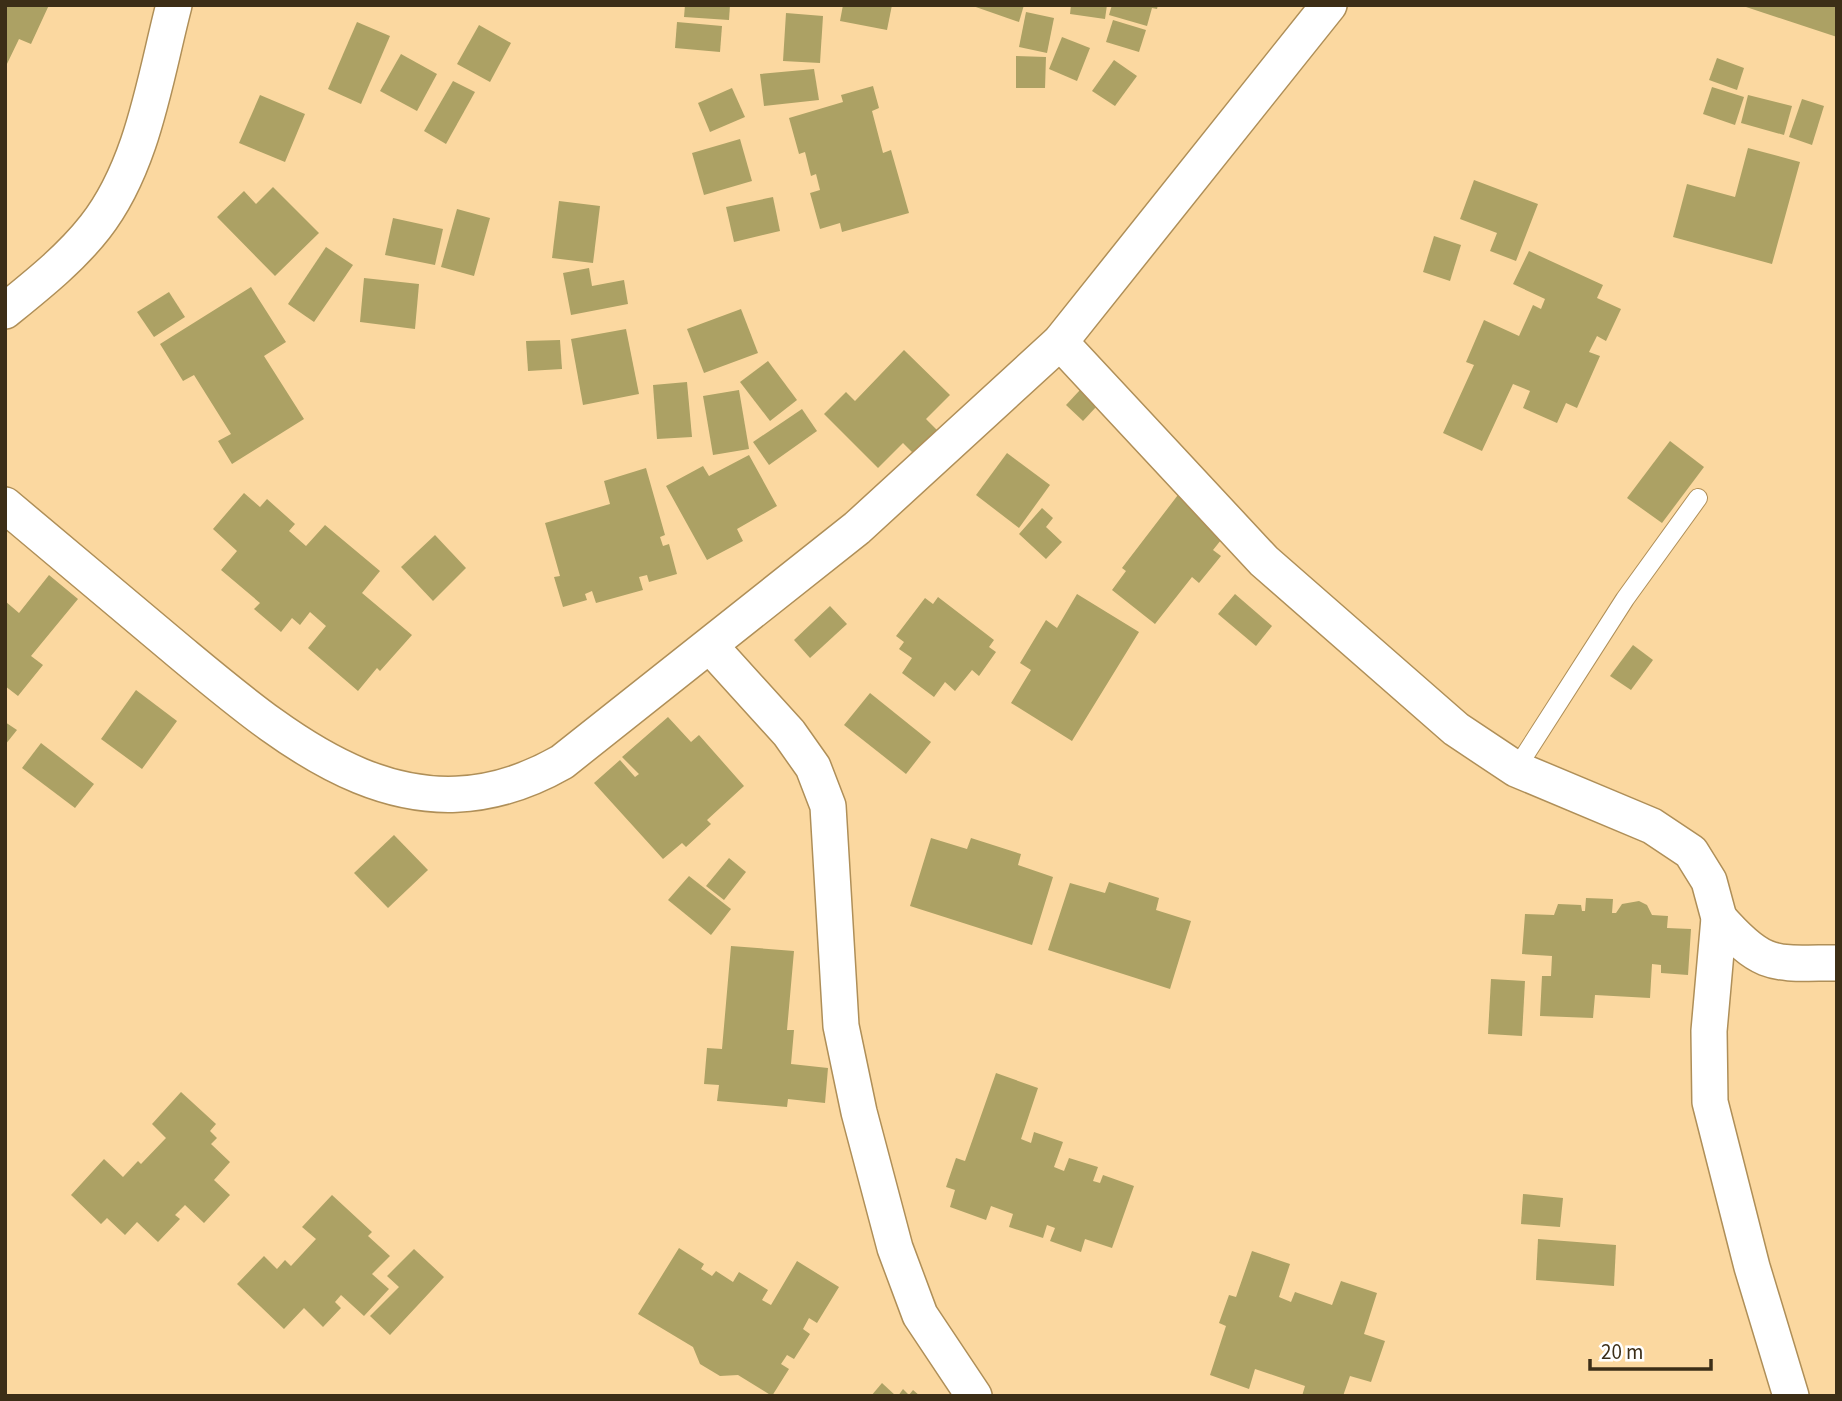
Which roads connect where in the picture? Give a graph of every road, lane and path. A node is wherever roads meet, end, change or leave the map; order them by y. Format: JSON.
{"nodes":[{"id":1,"x":174,"y":5,"type":"edge"},
{"id":2,"x":1329,"y":5,"type":"edge"},
{"id":3,"x":5,"y":311,"type":"edge"},
{"id":4,"x":1060,"y":342,"type":"junction"},
{"id":5,"x":1698,"y":498,"type":"dead end"},
{"id":6,"x":5,"y":505,"type":"edge"},
{"id":7,"x":711,"y":647,"type":"junction"},
{"id":8,"x":1516,"y":769,"type":"junction"},
{"id":9,"x":1719,"y":918,"type":"junction"},
{"id":10,"x":1837,"y":963,"type":"edge"},
{"id":11,"x":974,"y":1396,"type":"edge"},
{"id":12,"x":1791,"y":1396,"type":"edge"}],
"edges":[{"from":1,"to":3,"type":"street"},
{"from":2,"to":4,"type":"street"},
{"from":4,"to":7,"type":"street"},
{"from":4,"to":8,"type":"street"},
{"from":5,"to":8,"type":"lane"},
{"from":6,"to":7,"type":"street"},
{"from":7,"to":11,"type":"street"},
{"from":8,"to":9,"type":"street"},
{"from":9,"to":10,"type":"street"},
{"from":9,"to":12,"type":"street"}]}
